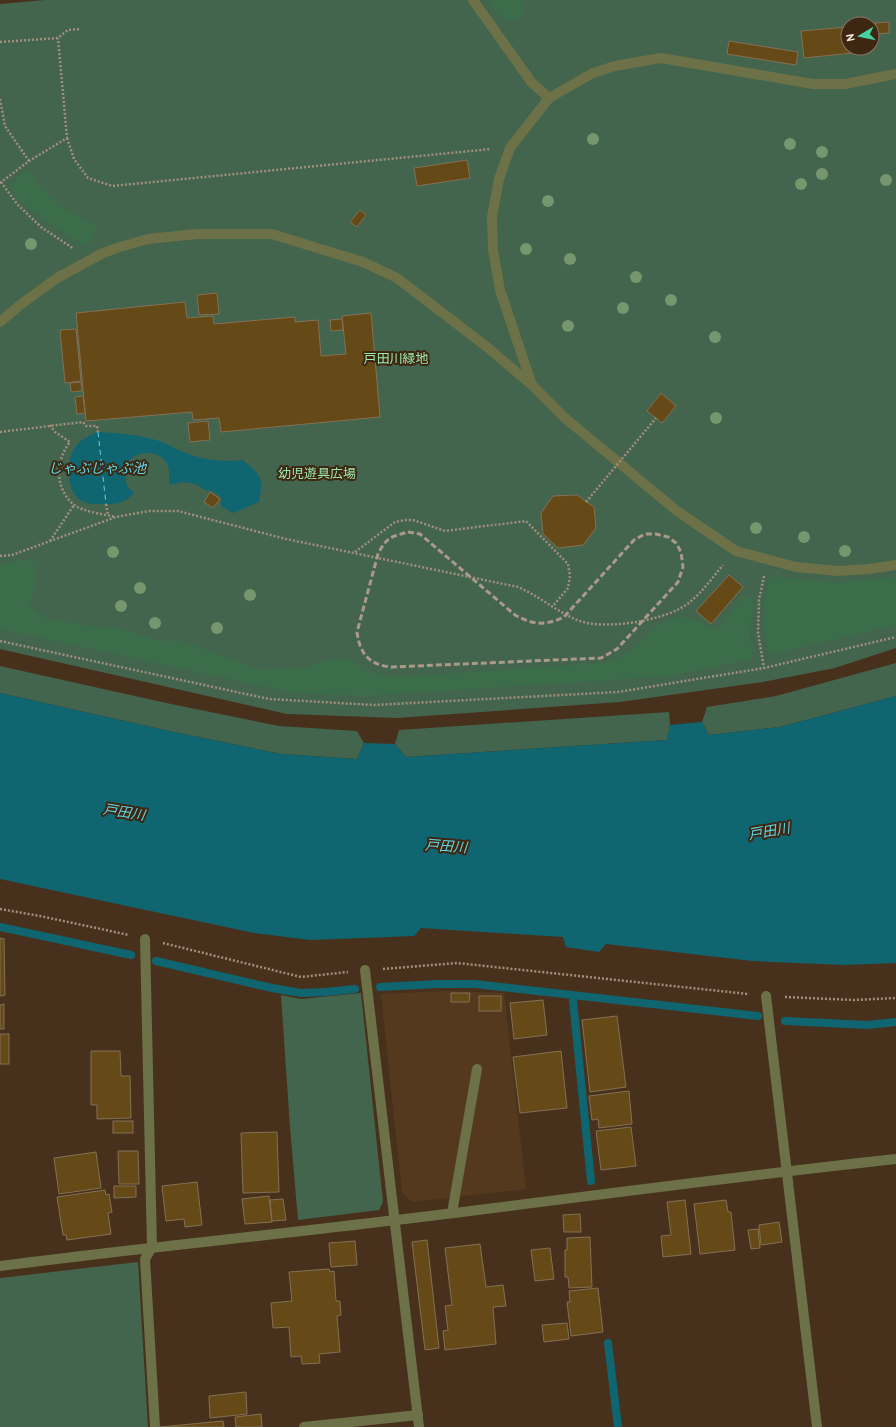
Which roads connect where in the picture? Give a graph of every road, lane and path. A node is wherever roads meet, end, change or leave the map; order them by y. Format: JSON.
{"nodes":[{"id":1,"x":473,"y":0,"type":"edge"},
{"id":2,"x":82,"y":29,"type":"dead end"},
{"id":3,"x":58,"y":38,"type":"junction"},
{"id":4,"x":0,"y":42,"type":"edge"},
{"id":5,"x":896,"y":74,"type":"edge"},
{"id":6,"x":549,"y":98,"type":"junction"},
{"id":7,"x":0,"y":99,"type":"edge"},
{"id":8,"x":67,"y":138,"type":"junction"},
{"id":9,"x":510,"y":148,"type":"junction"},
{"id":10,"x":29,"y":161,"type":"junction"},
{"id":11,"x":0,"y":183,"type":"edge"},
{"id":12,"x":90,"y":260,"type":"junction"},
{"id":13,"x":0,"y":322,"type":"edge"},
{"id":14,"x":533,"y":386,"type":"junction"},
{"id":15,"x":656,"y":418,"type":"dead end"},
{"id":16,"x":50,"y":425,"type":"junction"},
{"id":17,"x":0,"y":432,"type":"edge"},
{"id":18,"x":98,"y":432,"type":"dead end"},
{"id":19,"x":586,"y":502,"type":"dead end"},
{"id":20,"x":106,"y":504,"type":"dead end"},
{"id":21,"x":74,"y":505,"type":"junction"},
{"id":22,"x":108,"y":515,"type":"junction"},
{"id":23,"x":116,"y":517,"type":"junction"},
{"id":24,"x":49,"y":542,"type":"junction"},
{"id":25,"x":736,"y":551,"type":"junction"},
{"id":26,"x":354,"y":552,"type":"junction"},
{"id":27,"x":0,"y":556,"type":"edge"},
{"id":28,"x":767,"y":560,"type":"junction"},
{"id":29,"x":896,"y":565,"type":"edge"},
{"id":30,"x":553,"y":606,"type":"junction"},
{"id":31,"x":896,"y":637,"type":"edge"},
{"id":32,"x":0,"y":641,"type":"edge"},
{"id":33,"x":764,"y":668,"type":"junction"},
{"id":34,"x":0,"y":909,"type":"edge"},
{"id":35,"x":145,"y":939,"type":"junction"},
{"id":36,"x":365,"y":970,"type":"junction"},
{"id":37,"x":766,"y":996,"type":"junction"},
{"id":38,"x":896,"y":998,"type":"edge"},
{"id":39,"x":477,"y":1069,"type":"dead end"},
{"id":40,"x":896,"y":1159,"type":"edge"},
{"id":41,"x":786,"y":1171,"type":"junction"},
{"id":42,"x":452,"y":1213,"type":"junction"},
{"id":43,"x":396,"y":1220,"type":"junction"},
{"id":44,"x":152,"y":1247,"type":"junction"},
{"id":45,"x":0,"y":1266,"type":"edge"},
{"id":46,"x":418,"y":1415,"type":"junction"},
{"id":47,"x":155,"y":1427,"type":"edge"},
{"id":48,"x":304,"y":1427,"type":"edge"},
{"id":49,"x":419,"y":1427,"type":"edge"},
{"id":50,"x":816,"y":1427,"type":"edge"}],
"edges":[{"from":1,"to":6,"type":"street"},
{"from":2,"to":3,"type":"path"},
{"from":3,"to":4,"type":"path"},
{"from":3,"to":8,"type":"path"},
{"from":5,"to":6,"type":"street"},
{"from":6,"to":9,"type":"street"},
{"from":7,"to":10,"type":"path"},
{"from":8,"to":9,"type":"path"},
{"from":8,"to":10,"type":"path"},
{"from":9,"to":14,"type":"street"},
{"from":10,"to":11,"type":"path"},
{"from":11,"to":12,"type":"path"},
{"from":12,"to":13,"type":"street"},
{"from":12,"to":14,"type":"street"},
{"from":14,"to":25,"type":"street"},
{"from":15,"to":19,"type":"path","bridge":true},
{"from":16,"to":17,"type":"path"},
{"from":16,"to":18,"type":"path"},
{"from":16,"to":21,"type":"path"},
{"from":20,"to":22,"type":"path"},
{"from":21,"to":22,"type":"path"},
{"from":21,"to":24,"type":"path"},
{"from":22,"to":23,"type":"path"},
{"from":23,"to":24,"type":"path"},
{"from":23,"to":26,"type":"path"},
{"from":24,"to":27,"type":"path"},
{"from":25,"to":28,"type":"street"},
{"from":25,"to":30,"type":"path"},
{"from":26,"to":30,"type":"path"},
{"from":26,"to":30,"type":"path"},
{"from":28,"to":29,"type":"street"},
{"from":28,"to":33,"type":"path"},
{"from":31,"to":33,"type":"path"},
{"from":32,"to":33,"type":"path"},
{"from":34,"to":35,"type":"path"},
{"from":35,"to":36,"type":"path"},
{"from":35,"to":44,"type":"street"},
{"from":36,"to":37,"type":"path"},
{"from":36,"to":43,"type":"street"},
{"from":37,"to":38,"type":"path"},
{"from":37,"to":41,"type":"street"},
{"from":39,"to":42,"type":"street"},
{"from":40,"to":41,"type":"street"},
{"from":41,"to":42,"type":"street"},
{"from":41,"to":50,"type":"street"},
{"from":42,"to":43,"type":"street"},
{"from":43,"to":44,"type":"street"},
{"from":43,"to":46,"type":"street"},
{"from":44,"to":45,"type":"street"},
{"from":44,"to":47,"type":"street"},
{"from":46,"to":48,"type":"street"},
{"from":46,"to":49,"type":"street"}]}
